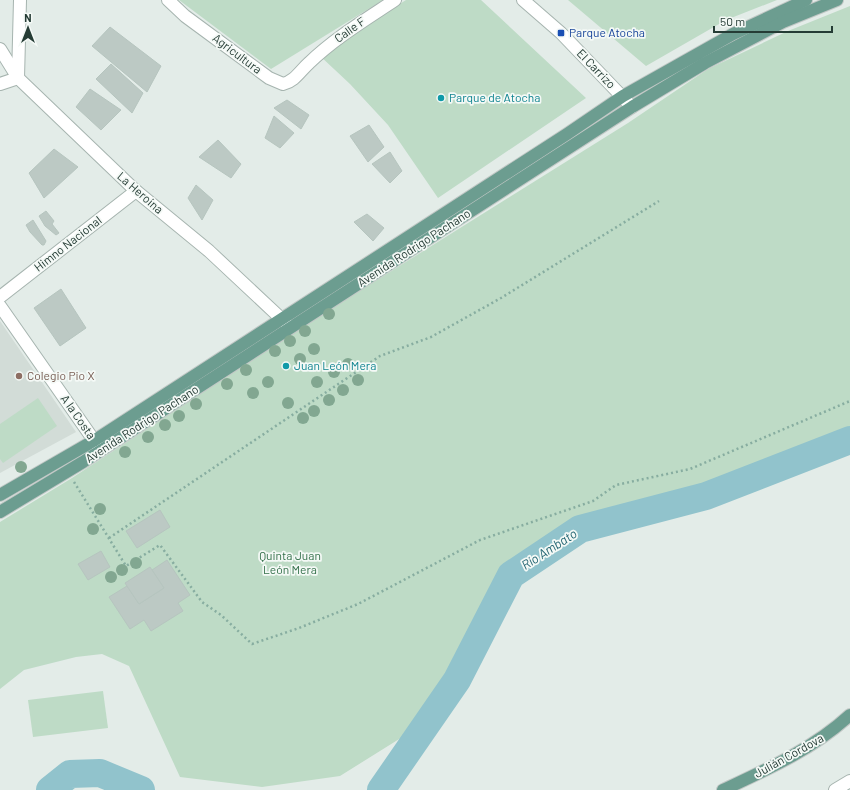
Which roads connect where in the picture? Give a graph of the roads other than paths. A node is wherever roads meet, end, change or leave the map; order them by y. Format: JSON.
{"nodes":[{"id":1,"x":20,"y":0,"type":"edge"},
{"id":2,"x":168,"y":0,"type":"edge"},
{"id":3,"x":395,"y":0,"type":"edge"},
{"id":4,"x":523,"y":0,"type":"edge"},
{"id":5,"x":806,"y":0,"type":"edge"},
{"id":6,"x":837,"y":0,"type":"edge"},
{"id":7,"x":0,"y":49,"type":"edge"},
{"id":8,"x":308,"y":64,"type":"joint"},
{"id":9,"x":18,"y":78,"type":"junction"},
{"id":10,"x":0,"y":84,"type":"edge"},
{"id":11,"x":623,"y":96,"type":"junction"},
{"id":12,"x":632,"y":107,"type":"junction"},
{"id":13,"x":136,"y":191,"type":"junction"},
{"id":14,"x":0,"y":297,"type":"edge"},
{"id":15,"x":0,"y":306,"type":"edge"},
{"id":16,"x":286,"y":323,"type":"junction"},
{"id":17,"x":94,"y":440,"type":"junction"},
{"id":18,"x":101,"y":451,"type":"junction"},
{"id":19,"x":0,"y":495,"type":"edge"},
{"id":20,"x":0,"y":512,"type":"edge"},
{"id":21,"x":850,"y":715,"type":"edge"},
{"id":22,"x":850,"y":781,"type":"edge"},
{"id":23,"x":723,"y":790,"type":"edge"},
{"id":24,"x":835,"y":790,"type":"edge"}],
"edges":[{"from":1,"to":9,"type":"street"},
{"from":2,"to":8,"type":"street","name":"Agricultura"},
{"from":3,"to":8,"type":"street","name":"Calle F"},
{"from":4,"to":11,"type":"street","name":"El Carrizo"},
{"from":5,"to":11,"type":"main road","name":"Avenida Rodrigo Pachano"},
{"from":6,"to":12,"type":"main road","name":"Avenida Rodrigo Pachano"},
{"from":7,"to":9,"type":"street","name":"La Heroina"},
{"from":9,"to":10,"type":"street"},
{"from":9,"to":13,"type":"street","name":"La Heroina"},
{"from":11,"to":12,"type":"street","name":"El Carrizo"},
{"from":11,"to":16,"type":"main road","name":"Avenida Rodrigo Pachano"},
{"from":12,"to":16,"type":"main road","name":"Avenida Rodrigo Pachano"},
{"from":13,"to":14,"type":"street","name":"Himno Nacional"},
{"from":13,"to":16,"type":"street","name":"La Heroina"},
{"from":15,"to":17,"type":"street","name":"A la Costa"},
{"from":16,"to":17,"type":"main road","name":"Avenida Rodrigo Pachano"},
{"from":16,"to":18,"type":"main road","name":"Avenida Rodrigo Pachano"},
{"from":17,"to":18,"type":"street","name":"A la Costa"},
{"from":17,"to":19,"type":"main road","name":"Avenida Rodrigo Pachano"},
{"from":18,"to":20,"type":"main road","name":"Avenida Rodrigo Pachano"},
{"from":21,"to":23,"type":"main road","name":"Julián Cordova"},
{"from":22,"to":24,"type":"street"}]}
